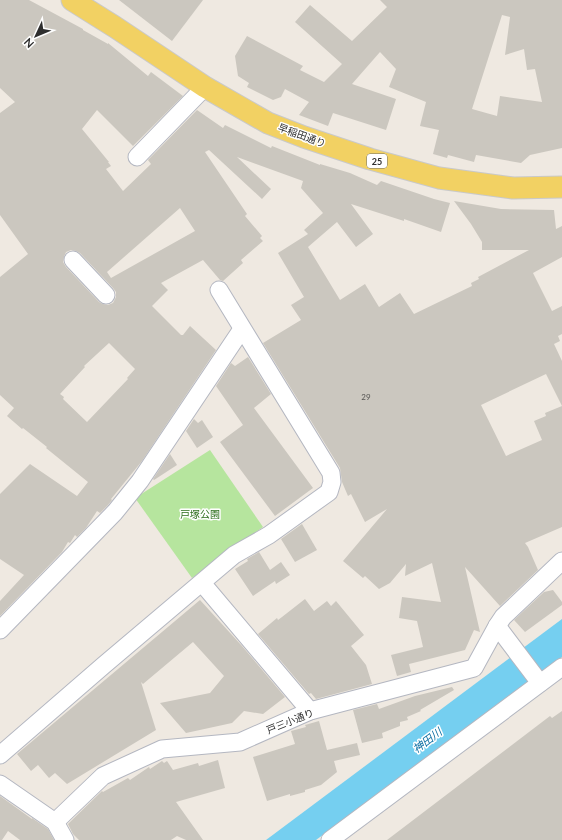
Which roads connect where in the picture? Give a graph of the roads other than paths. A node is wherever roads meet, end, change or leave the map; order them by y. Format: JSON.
{"nodes":[{"id":1,"x":72,"y":0,"type":"edge"},
{"id":2,"x":205,"y":87,"type":"junction"},
{"id":3,"x":137,"y":157,"type":"dead end"},
{"id":4,"x":562,"y":187,"type":"edge"},
{"id":5,"x":73,"y":260,"type":"dead end"},
{"id":6,"x":219,"y":290,"type":"dead end"},
{"id":7,"x":106,"y":295,"type":"dead end"},
{"id":8,"x":242,"y":329,"type":"junction"},
{"id":9,"x":562,"y":561,"type":"edge"},
{"id":10,"x":202,"y":583,"type":"junction"},
{"id":11,"x":497,"y":626,"type":"junction"},
{"id":12,"x":0,"y":630,"type":"edge"},
{"id":13,"x":562,"y":667,"type":"edge"},
{"id":14,"x":537,"y":679,"type":"junction"},
{"id":15,"x":310,"y":711,"type":"junction"},
{"id":16,"x":0,"y":755,"type":"edge"},
{"id":17,"x":0,"y":784,"type":"edge"},
{"id":18,"x":55,"y":822,"type":"junction"},
{"id":19,"x":64,"y":840,"type":"edge"},
{"id":20,"x":330,"y":840,"type":"edge"}],
"edges":[{"from":1,"to":2,"type":"main road","name":"早稲田通り","number":"25"},
{"from":2,"to":3,"type":"street"},
{"from":2,"to":4,"type":"main road","name":"早稲田通り","number":"25"},
{"from":5,"to":7,"type":"street"},
{"from":6,"to":8,"type":"street"},
{"from":8,"to":10,"type":"street"},
{"from":8,"to":12,"type":"street"},
{"from":9,"to":11,"type":"street","name":"戸三小通り"},
{"from":10,"to":15,"type":"street"},
{"from":10,"to":16,"type":"street"},
{"from":11,"to":14,"type":"street"},
{"from":11,"to":15,"type":"street","name":"戸三小通り"},
{"from":13,"to":14,"type":"street"},
{"from":14,"to":20,"type":"street"},
{"from":15,"to":18,"type":"street","name":"戸三小通り"},
{"from":17,"to":18,"type":"street"},
{"from":18,"to":19,"type":"street"}]}
